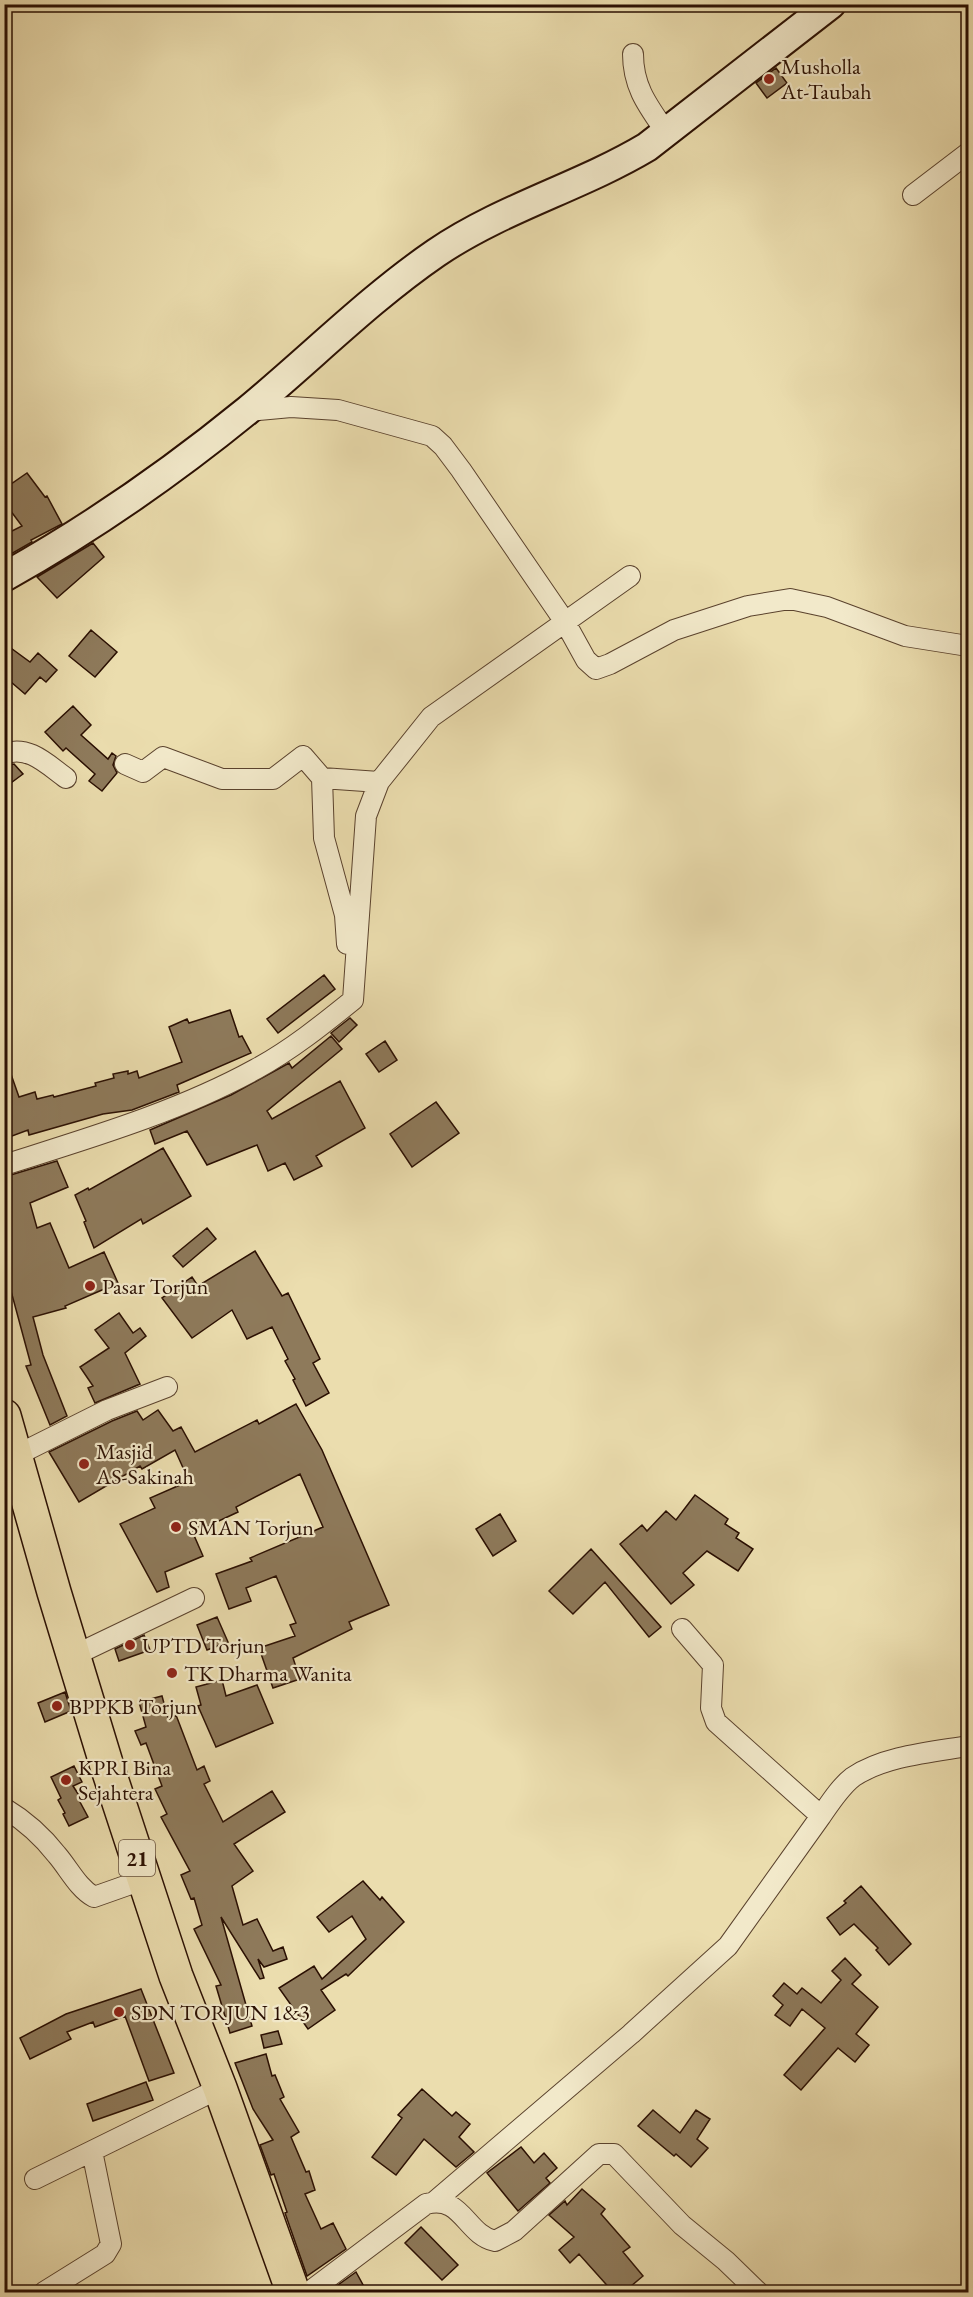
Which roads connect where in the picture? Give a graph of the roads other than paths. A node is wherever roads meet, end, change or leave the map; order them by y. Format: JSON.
{"nodes":[{"id":1,"x":831,"y":4,"type":"edge"},
{"id":2,"x":633,"y":54,"type":"dead end"},
{"id":3,"x":666,"y":132,"type":"junction"},
{"id":4,"x":969,"y":153,"type":"edge"},
{"id":5,"x":913,"y":195,"type":"dead end"},
{"id":6,"x":247,"y":411,"type":"junction"},
{"id":7,"x":630,"y":576,"type":"dead end"},
{"id":8,"x":4,"y":577,"type":"edge"},
{"id":9,"x":565,"y":621,"type":"junction"},
{"id":10,"x":969,"y":646,"type":"edge"},
{"id":11,"x":4,"y":754,"type":"edge"},
{"id":12,"x":125,"y":764,"type":"dead end"},
{"id":13,"x":66,"y":778,"type":"dead end"},
{"id":14,"x":322,"y":778,"type":"junction"},
{"id":15,"x":379,"y":782,"type":"junction"},
{"id":16,"x":353,"y":1000,"type":"junction"},
{"id":17,"x":4,"y":1165,"type":"edge"},
{"id":18,"x":167,"y":1387,"type":"dead end"},
{"id":19,"x":5,"y":1421,"type":"edge"},
{"id":20,"x":15,"y":1456,"type":"junction"},
{"id":21,"x":194,"y":1598,"type":"dead end"},
{"id":22,"x":682,"y":1629,"type":"dead end"},
{"id":23,"x":73,"y":1656,"type":"junction"},
{"id":24,"x":969,"y":1746,"type":"edge"},
{"id":25,"x":4,"y":1808,"type":"edge"},
{"id":26,"x":821,"y":1816,"type":"junction"},
{"id":27,"x":145,"y":1879,"type":"junction"},
{"id":28,"x":220,"y":2088,"type":"junction"},
{"id":29,"x":92,"y":2151,"type":"junction"},
{"id":30,"x":34,"y":2180,"type":"dead end"},
{"id":31,"x":434,"y":2202,"type":"junction"},
{"id":32,"x":45,"y":2292,"type":"edge"},
{"id":33,"x":293,"y":2292,"type":"edge"},
{"id":34,"x":309,"y":2292,"type":"edge"},
{"id":35,"x":758,"y":2292,"type":"edge"}],
"edges":[{"from":1,"to":3,"type":"street"},
{"from":2,"to":3,"type":"street"},
{"from":3,"to":6,"type":"street"},
{"from":4,"to":5,"type":"street"},
{"from":6,"to":8,"type":"street"},
{"from":6,"to":9,"type":"street"},
{"from":7,"to":9,"type":"street"},
{"from":9,"to":10,"type":"street"},
{"from":9,"to":15,"type":"street"},
{"from":11,"to":13,"type":"street"},
{"from":12,"to":14,"type":"street"},
{"from":14,"to":15,"type":"street"},
{"from":14,"to":16,"type":"street"},
{"from":15,"to":16,"type":"street"},
{"from":16,"to":17,"type":"street"},
{"from":18,"to":20,"type":"street"},
{"from":19,"to":20,"type":"highway","number":"21"},
{"from":20,"to":23,"type":"highway","number":"21"},
{"from":21,"to":23,"type":"street"},
{"from":22,"to":26,"type":"street"},
{"from":23,"to":27,"type":"highway","number":"21"},
{"from":24,"to":26,"type":"street"},
{"from":25,"to":27,"type":"street"},
{"from":26,"to":31,"type":"street"},
{"from":27,"to":28,"type":"highway","number":"21"},
{"from":28,"to":29,"type":"street"},
{"from":28,"to":33,"type":"highway","number":"21"},
{"from":29,"to":30,"type":"street"},
{"from":29,"to":32,"type":"street"},
{"from":31,"to":34,"type":"street"},
{"from":31,"to":35,"type":"street"}]}
